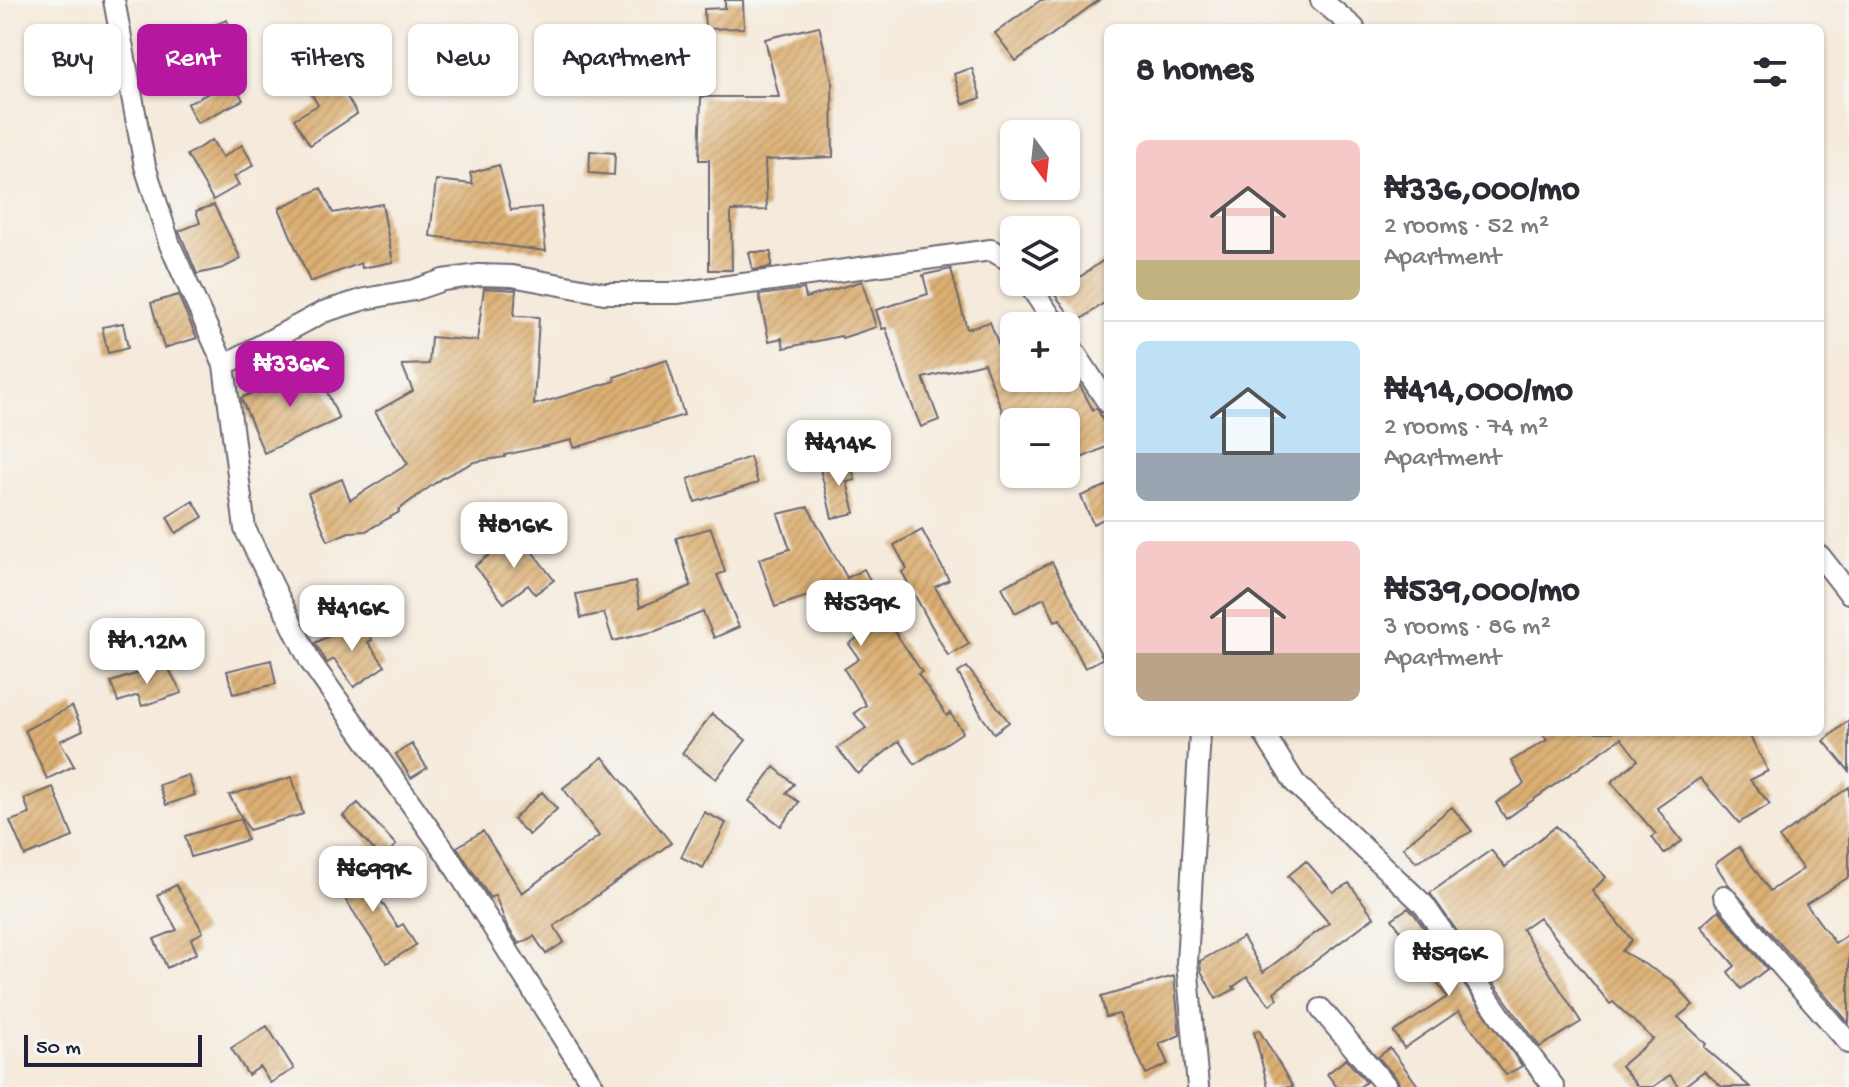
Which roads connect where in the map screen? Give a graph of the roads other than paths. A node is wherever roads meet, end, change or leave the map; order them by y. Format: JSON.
{"nodes":[{"id":1,"x":114,"y":0,"type":"edge"},
{"id":2,"x":1321,"y":0,"type":"edge"},
{"id":3,"x":1349,"y":24,"type":"edge"},
{"id":4,"x":1000,"y":255,"type":"edge"},
{"id":5,"x":1080,"y":360,"type":"edge"},
{"id":6,"x":224,"y":365,"type":"junction"},
{"id":7,"x":1104,"y":397,"type":"edge"},
{"id":8,"x":1824,"y":561,"type":"edge"},
{"id":9,"x":1849,"y":593,"type":"edge"},
{"id":10,"x":1200,"y":736,"type":"edge"},
{"id":11,"x":1266,"y":736,"type":"edge"},
{"id":12,"x":1724,"y":896,"type":"dead end"},
{"id":13,"x":1321,"y":1009,"type":"dead end"},
{"id":14,"x":1849,"y":1043,"type":"edge"},
{"id":15,"x":594,"y":1087,"type":"edge"},
{"id":16,"x":1198,"y":1087,"type":"edge"},
{"id":17,"x":1387,"y":1087,"type":"edge"},
{"id":18,"x":1554,"y":1087,"type":"edge"}],
"edges":[{"from":1,"to":6,"type":"street"},
{"from":2,"to":3,"type":"street"},
{"from":4,"to":6,"type":"street"},
{"from":5,"to":7,"type":"street"},
{"from":6,"to":15,"type":"street"},
{"from":8,"to":9,"type":"street"},
{"from":10,"to":16,"type":"street"},
{"from":11,"to":18,"type":"street"},
{"from":12,"to":14,"type":"street"},
{"from":13,"to":17,"type":"street"}]}
